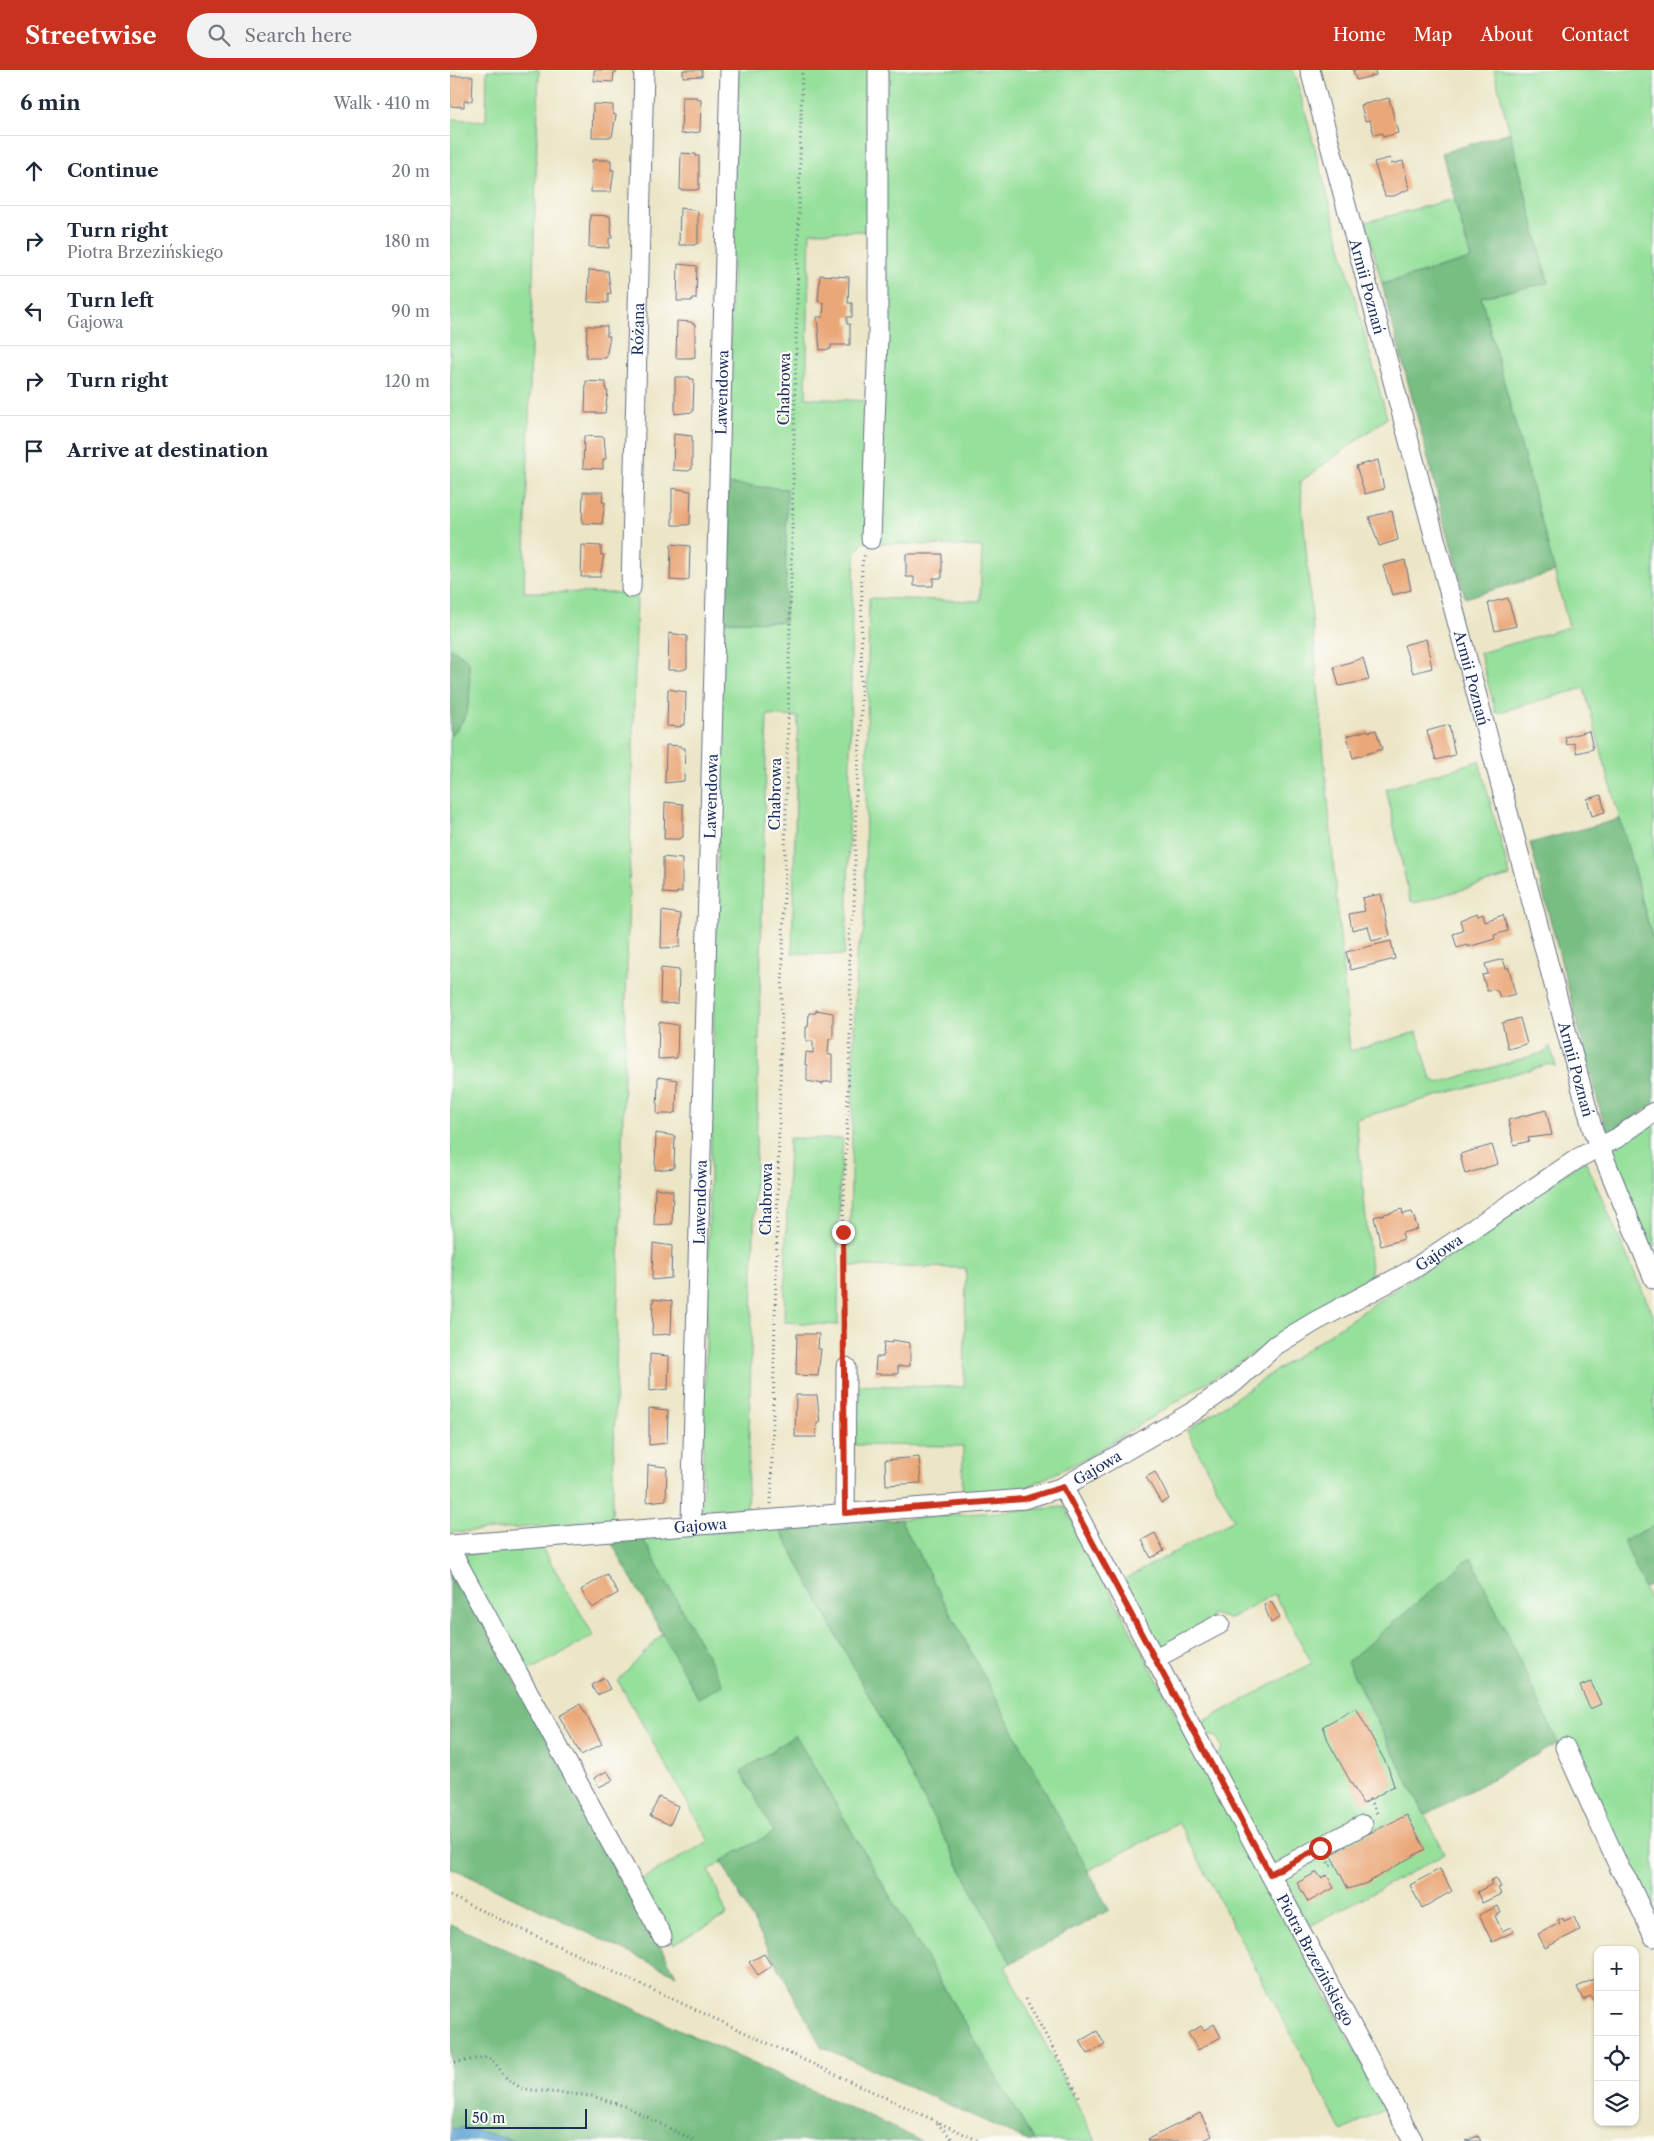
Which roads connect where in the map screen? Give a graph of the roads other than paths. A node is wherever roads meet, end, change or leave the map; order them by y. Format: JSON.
{"nodes":[{"id":1,"x":644,"y":70,"type":"edge"},
{"id":2,"x":730,"y":70,"type":"edge"},
{"id":3,"x":878,"y":70,"type":"edge"},
{"id":4,"x":1310,"y":70,"type":"edge"},
{"id":5,"x":871,"y":539,"type":"road end"},
{"id":6,"x":631,"y":588,"type":"dead end"},
{"id":7,"x":1654,"y":1112,"type":"edge"},
{"id":8,"x":1599,"y":1146,"type":"junction"},
{"id":9,"x":1654,"y":1279,"type":"edge"},
{"id":10,"x":846,"y":1367,"type":"road end"},
{"id":11,"x":1063,"y":1487,"type":"junction"},
{"id":12,"x":845,"y":1513,"type":"junction"},
{"id":13,"x":691,"y":1524,"type":"junction"},
{"id":14,"x":450,"y":1545,"type":"edge"},
{"id":15,"x":450,"y":1549,"type":"edge"},
{"id":16,"x":1220,"y":1624,"type":"dead end"},
{"id":17,"x":1154,"y":1659,"type":"junction"},
{"id":18,"x":1565,"y":1747,"type":"dead end"},
{"id":19,"x":1363,"y":1825,"type":"dead end"},
{"id":20,"x":1270,"y":1874,"type":"junction"},
{"id":21,"x":662,"y":1936,"type":"dead end"},
{"id":22,"x":1654,"y":1937,"type":"edge"},
{"id":23,"x":1413,"y":2141,"type":"edge"}],
"edges":[{"from":1,"to":6,"type":"street","name":"Różana"},
{"from":2,"to":13,"type":"street","name":"Lawendowa"},
{"from":3,"to":5,"type":"street"},
{"from":4,"to":8,"type":"street","name":"Armii Poznań"},
{"from":7,"to":8,"type":"street","name":"Gajowa"},
{"from":8,"to":9,"type":"street","name":"Armii Poznań"},
{"from":8,"to":11,"type":"street","name":"Gajowa"},
{"from":10,"to":12,"type":"street"},
{"from":11,"to":12,"type":"street","name":"Gajowa"},
{"from":11,"to":17,"type":"street","name":"Piotra Brzezińskiego"},
{"from":12,"to":13,"type":"street","name":"Gajowa"},
{"from":13,"to":14,"type":"street","name":"Gajowa"},
{"from":15,"to":21,"type":"street"},
{"from":16,"to":17,"type":"street"},
{"from":17,"to":20,"type":"street","name":"Piotra Brzezińskiego"},
{"from":18,"to":22,"type":"street"},
{"from":19,"to":20,"type":"street"},
{"from":20,"to":23,"type":"street","name":"Piotra Brzezińskiego"}]}
